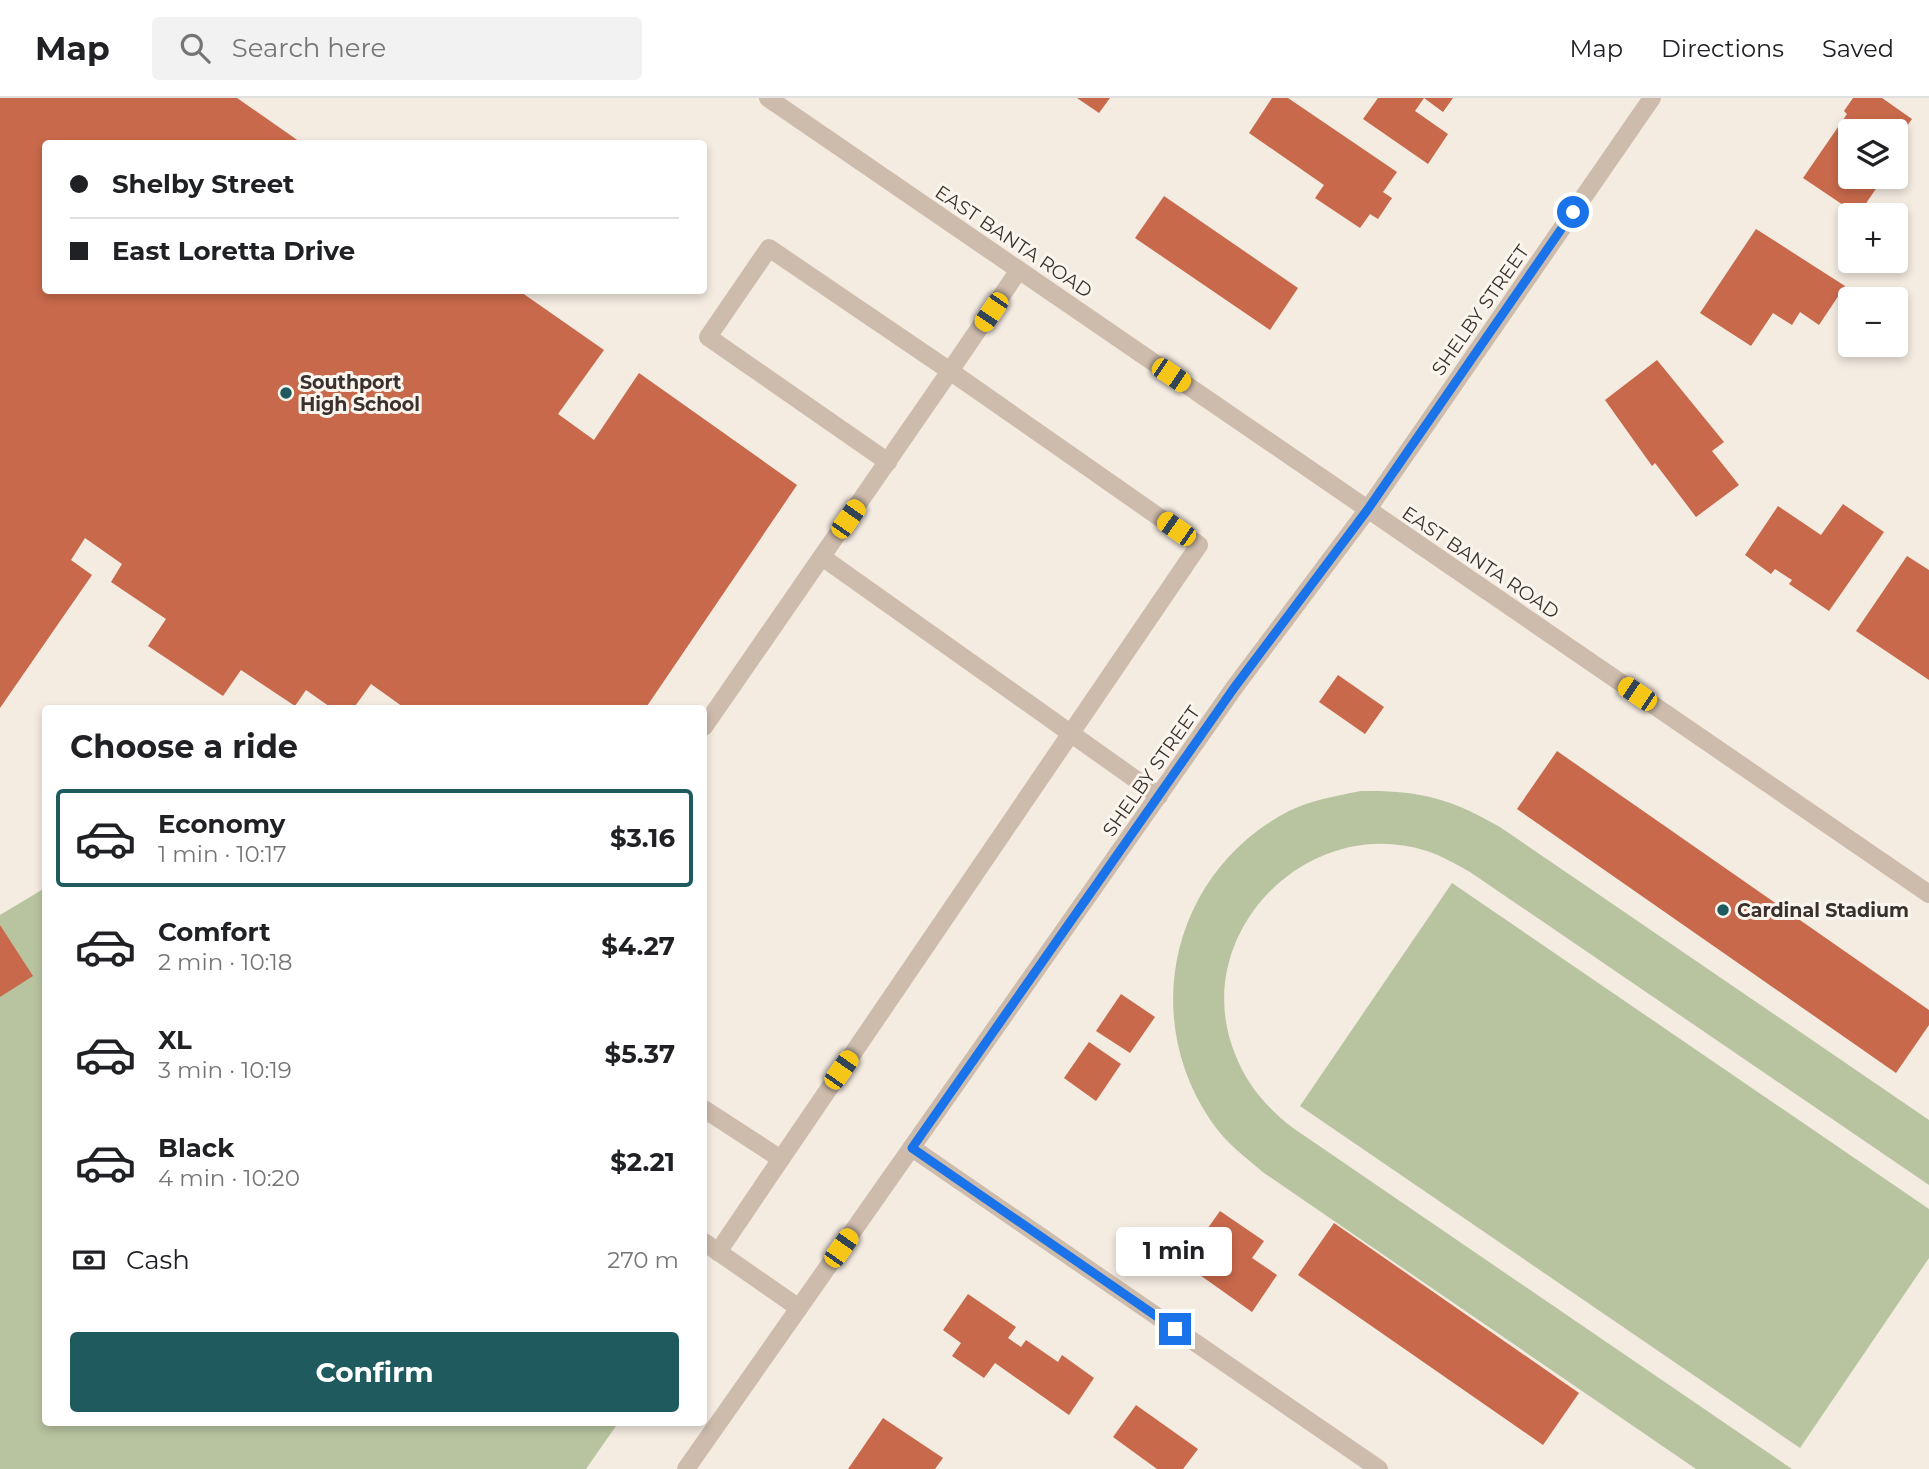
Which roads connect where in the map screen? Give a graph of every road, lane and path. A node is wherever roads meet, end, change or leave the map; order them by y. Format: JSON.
{"nodes":[{"id":1,"x":768,"y":98,"type":"edge"},
{"id":2,"x":1652,"y":98,"type":"edge"},
{"id":3,"x":1019,"y":270,"type":"junction"},
{"id":4,"x":950,"y":372,"type":"junction"},
{"id":5,"x":888,"y":462,"type":"junction"},
{"id":6,"x":1368,"y":509,"type":"junction"},
{"id":7,"x":822,"y":557,"type":"junction"},
{"id":8,"x":707,"y":723,"type":"edge"},
{"id":9,"x":1070,"y":734,"type":"junction"},
{"id":10,"x":1159,"y":796,"type":"junction"},
{"id":11,"x":1929,"y":894,"type":"edge"},
{"id":12,"x":707,"y":1110,"type":"edge"},
{"id":13,"x":912,"y":1148,"type":"junction"},
{"id":14,"x":781,"y":1159,"type":"junction"},
{"id":15,"x":711,"y":1247,"type":"edge"},
{"id":16,"x":799,"y":1308,"type":"junction"},
{"id":17,"x":686,"y":1469,"type":"edge"},
{"id":18,"x":1379,"y":1469,"type":"edge"}],
"edges":[{"from":1,"to":3,"type":"street","name":"EAST BANTA ROAD"},
{"from":2,"to":6,"type":"street","name":"SHELBY STREET"},
{"from":3,"to":4,"type":"street"},
{"from":3,"to":6,"type":"street","name":"EAST BANTA ROAD"},
{"from":4,"to":5,"type":"street"},
{"from":4,"to":5,"type":"street"},
{"from":4,"to":9,"type":"street"},
{"from":5,"to":7,"type":"street"},
{"from":6,"to":10,"type":"street","name":"SHELBY STREET"},
{"from":6,"to":11,"type":"street","name":"EAST BANTA ROAD"},
{"from":7,"to":8,"type":"street"},
{"from":7,"to":9,"type":"street"},
{"from":9,"to":10,"type":"street"},
{"from":9,"to":14,"type":"street"},
{"from":10,"to":13,"type":"street","name":"SHELBY STREET"},
{"from":12,"to":14,"type":"street"},
{"from":13,"to":16,"type":"street","name":"SHELBY STREET"},
{"from":13,"to":18,"type":"street"},
{"from":14,"to":15,"type":"street"},
{"from":15,"to":16,"type":"street"},
{"from":16,"to":17,"type":"street","name":"SHELBY STREET"}]}
